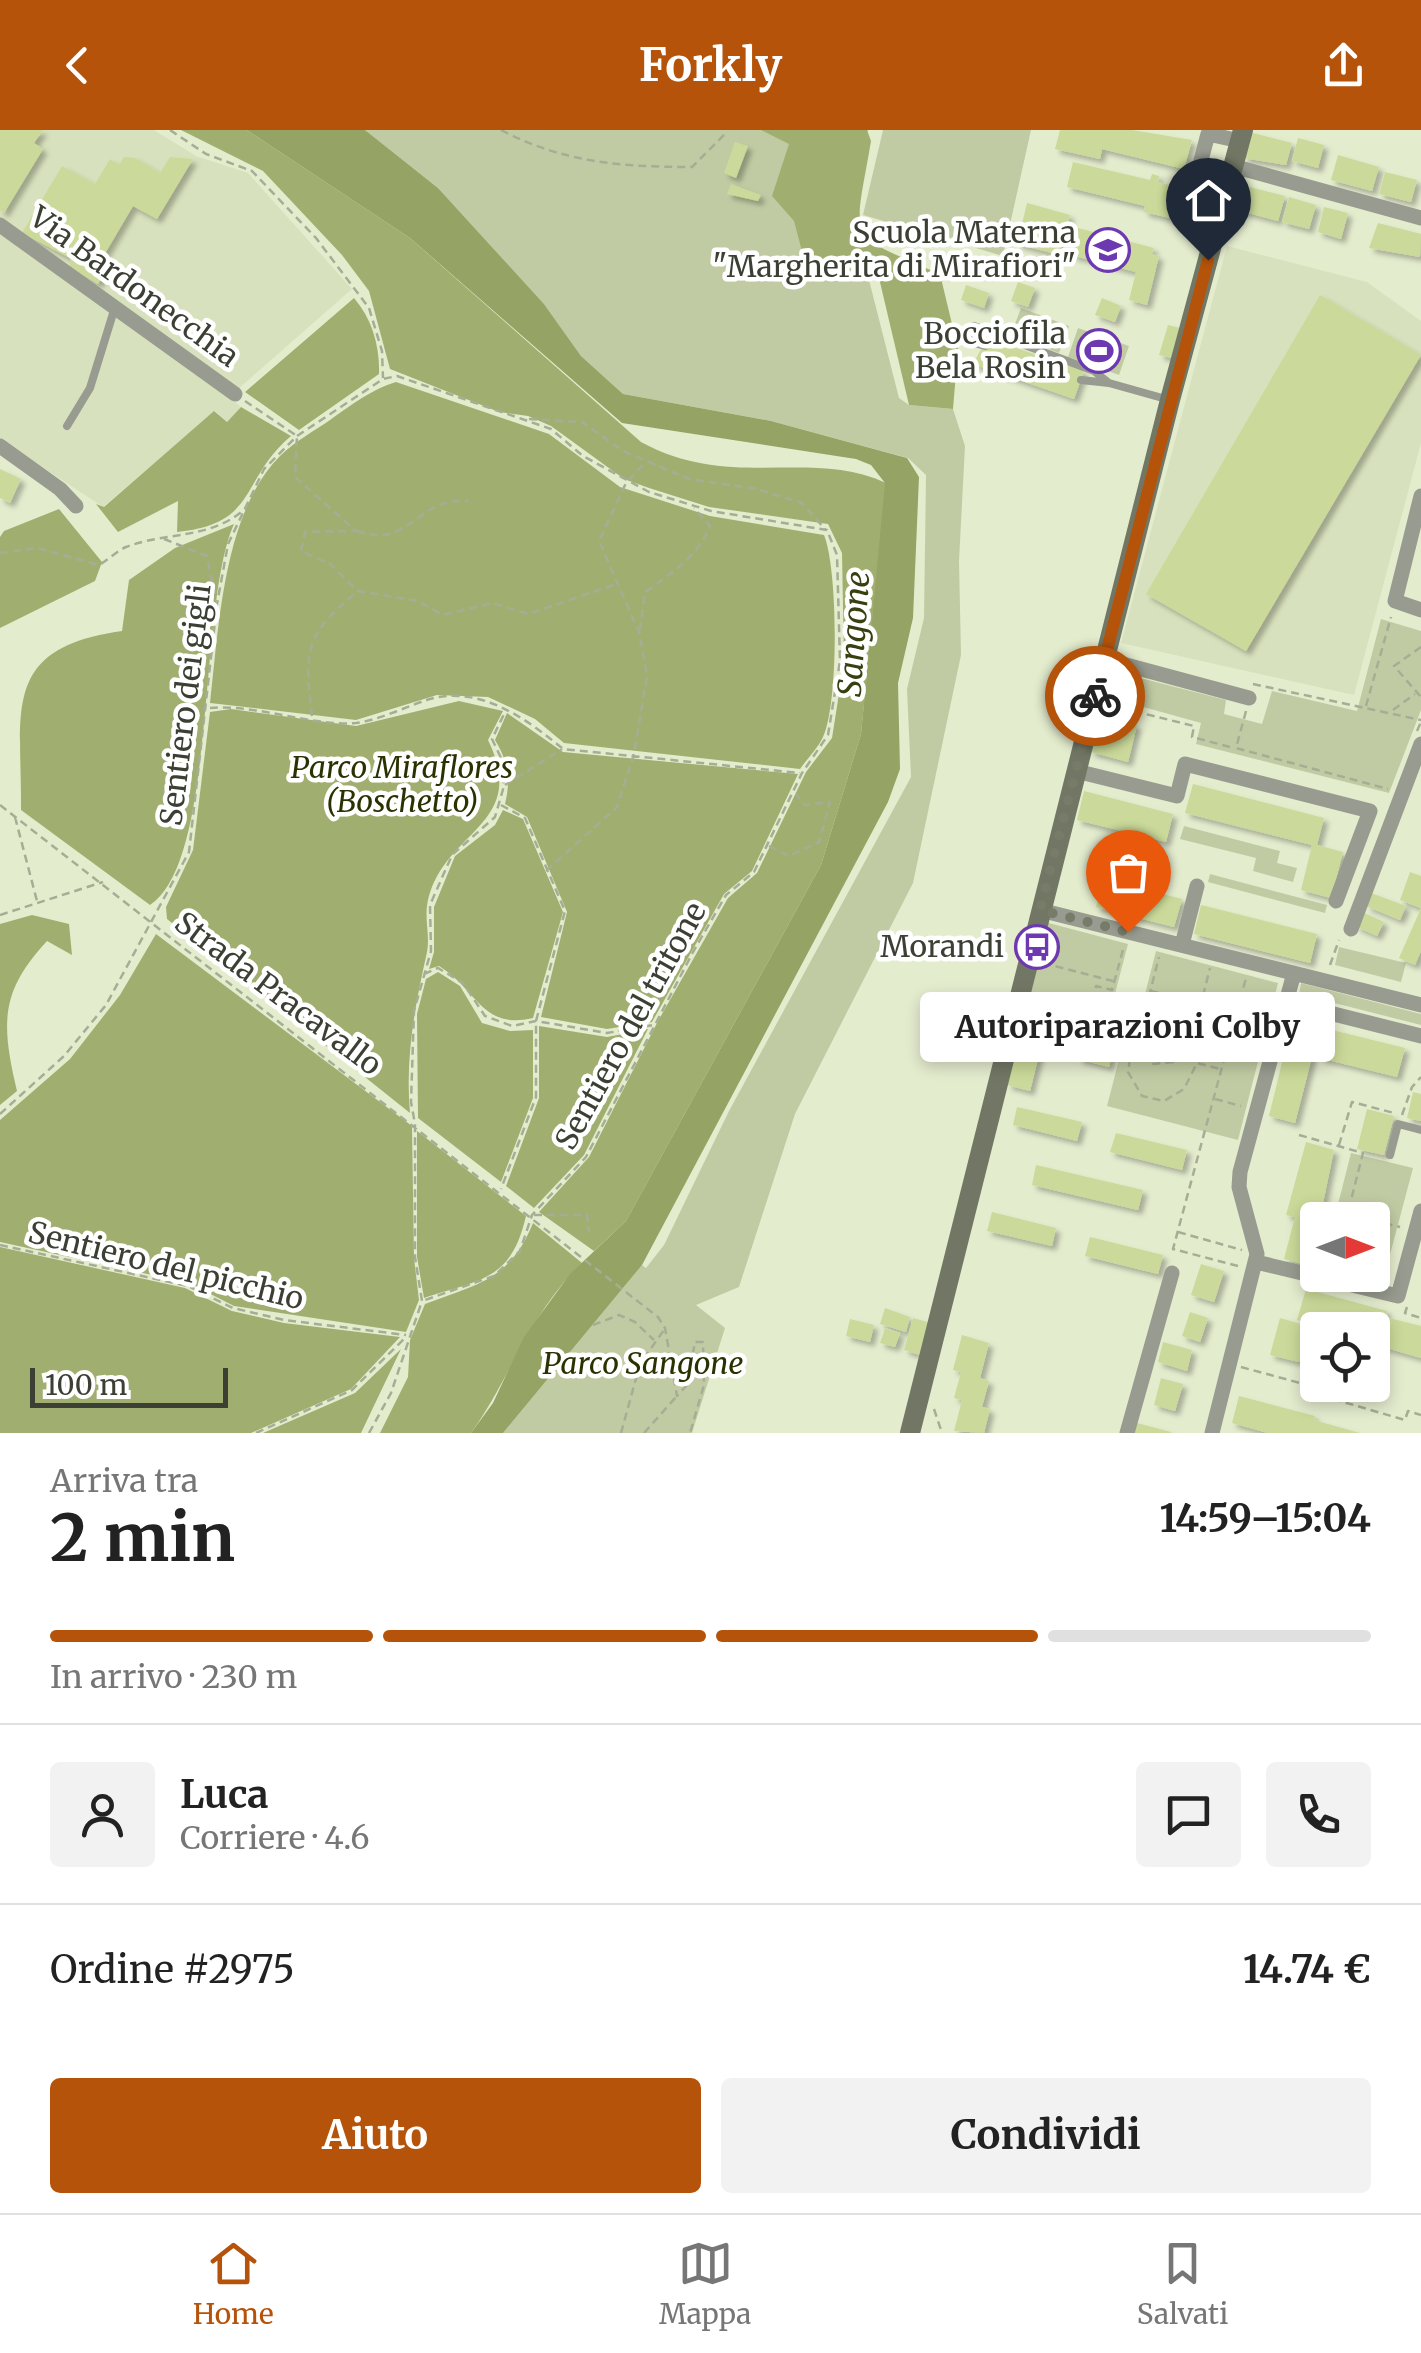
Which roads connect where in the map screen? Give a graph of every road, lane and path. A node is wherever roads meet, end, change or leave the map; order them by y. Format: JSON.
{"nodes":[{"id":1,"x":170,"y":130,"type":"edge"},
{"id":2,"x":501,"y":130,"type":"edge"},
{"id":3,"x":1191,"y":130,"type":"edge"},
{"id":4,"x":724,"y":134,"type":"dead end"},
{"id":5,"x":1208,"y":134,"type":"junction"},
{"id":6,"x":1241,"y":136,"type":"edge"},
{"id":7,"x":1233,"y":166,"type":"junction"},
{"id":8,"x":1225,"y":198,"type":"junction"},
{"id":9,"x":1421,"y":218,"type":"edge"},
{"id":10,"x":2,"y":229,"type":"edge"},
{"id":11,"x":115,"y":308,"type":"junction"},
{"id":12,"x":984,"y":346,"type":"dead end"},
{"id":13,"x":383,"y":379,"type":"junction"},
{"id":14,"x":1080,"y":380,"type":"dead end"},
{"id":15,"x":1108,"y":383,"type":"junction"},
{"id":16,"x":235,"y":394,"type":"joint"},
{"id":17,"x":1170,"y":400,"type":"junction"},
{"id":18,"x":528,"y":419,"type":"junction"},
{"id":19,"x":67,"y":426,"type":"dead end"},
{"id":20,"x":297,"y":436,"type":"junction"},
{"id":21,"x":0,"y":446,"type":"edge"},
{"id":22,"x":646,"y":461,"type":"junction"},
{"id":23,"x":626,"y":483,"type":"junction"},
{"id":24,"x":1421,"y":496,"type":"edge"},
{"id":25,"x":469,"y":500,"type":"dead end"},
{"id":26,"x":691,"y":505,"type":"junction"},
{"id":27,"x":76,"y":506,"type":"dead end"},
{"id":28,"x":247,"y":506,"type":"junction"},
{"id":29,"x":826,"y":530,"type":"junction"},
{"id":30,"x":356,"y":531,"type":"junction"},
{"id":31,"x":163,"y":538,"type":"junction"},
{"id":32,"x":0,"y":553,"type":"edge"},
{"id":33,"x":618,"y":584,"type":"junction"},
{"id":34,"x":358,"y":591,"type":"junction"},
{"id":35,"x":1395,"y":601,"type":"junction"},
{"id":36,"x":216,"y":604,"type":"junction"},
{"id":37,"x":1421,"y":610,"type":"edge"},
{"id":38,"x":639,"y":632,"type":"junction"},
{"id":39,"x":1421,"y":646,"type":"edge"},
{"id":40,"x":1104,"y":658,"type":"junction"},
{"id":41,"x":1416,"y":693,"type":"junction"},
{"id":42,"x":1421,"y":697,"type":"edge"},
{"id":43,"x":1249,"y":698,"type":"junction"},
{"id":44,"x":1094,"y":700,"type":"junction"},
{"id":45,"x":1366,"y":706,"type":"junction"},
{"id":46,"x":207,"y":708,"type":"junction"},
{"id":47,"x":506,"y":710,"type":"junction"},
{"id":48,"x":1391,"y":712,"type":"junction"},
{"id":49,"x":312,"y":717,"type":"junction"},
{"id":50,"x":1421,"y":720,"type":"edge"},
{"id":51,"x":1421,"y":744,"type":"edge"},
{"id":52,"x":1236,"y":748,"type":"junction"},
{"id":53,"x":563,"y":749,"type":"junction"},
{"id":54,"x":634,"y":754,"type":"junction"},
{"id":55,"x":1076,"y":771,"type":"junction"},
{"id":56,"x":802,"y":773,"type":"junction"},
{"id":57,"x":504,"y":786,"type":"junction"},
{"id":58,"x":1395,"y":790,"type":"dead end"},
{"id":59,"x":794,"y":791,"type":"junction"},
{"id":60,"x":0,"y":804,"type":"edge"},
{"id":61,"x":499,"y":804,"type":"junction"},
{"id":62,"x":14,"y":816,"type":"junction"},
{"id":63,"x":768,"y":846,"type":"junction"},
{"id":64,"x":546,"y":871,"type":"junction"},
{"id":65,"x":102,"y":882,"type":"junction"},
{"id":66,"x":1197,"y":886,"type":"dead end"},
{"id":67,"x":1336,"y":902,"type":"dead end"},
{"id":68,"x":38,"y":903,"type":"junction"},
{"id":69,"x":1040,"y":910,"type":"junction"},
{"id":70,"x":0,"y":915,"type":"edge"},
{"id":71,"x":151,"y":922,"type":"junction"},
{"id":72,"x":1351,"y":929,"type":"dead end"},
{"id":73,"x":1128,"y":932,"type":"junction"},
{"id":74,"x":1164,"y":941,"type":"junction"},
{"id":75,"x":1182,"y":945,"type":"junction"},
{"id":76,"x":1214,"y":953,"type":"junction"},
{"id":77,"x":1028,"y":958,"type":"junction"},
{"id":78,"x":1250,"y":962,"type":"junction"},
{"id":79,"x":1294,"y":973,"type":"junction"},
{"id":80,"x":422,"y":974,"type":"junction"},
{"id":81,"x":1115,"y":981,"type":"junction"},
{"id":82,"x":1150,"y":991,"type":"junction"},
{"id":83,"x":1286,"y":1002,"type":"junction"},
{"id":84,"x":1420,"y":1002,"type":"edge"},
{"id":85,"x":1201,"y":1005,"type":"junction"},
{"id":86,"x":1236,"y":1014,"type":"junction"},
{"id":87,"x":536,"y":1022,"type":"junction"},
{"id":88,"x":653,"y":1025,"type":"junction"},
{"id":89,"x":1086,"y":1026,"type":"dead end"},
{"id":90,"x":1120,"y":1035,"type":"dead end"},
{"id":91,"x":1421,"y":1036,"type":"edge"},
{"id":92,"x":1146,"y":1041,"type":"junction"},
{"id":93,"x":1132,"y":1046,"type":"dead end"},
{"id":94,"x":1221,"y":1070,"type":"junction"},
{"id":95,"x":1421,"y":1077,"type":"edge"},
{"id":96,"x":1213,"y":1099,"type":"junction"},
{"id":97,"x":1257,"y":1110,"type":"junction"},
{"id":98,"x":0,"y":1114,"type":"edge"},
{"id":99,"x":416,"y":1124,"type":"junction"},
{"id":100,"x":1421,"y":1130,"type":"edge"},
{"id":101,"x":1299,"y":1135,"type":"dead end"},
{"id":102,"x":1339,"y":1145,"type":"junction"},
{"id":103,"x":1390,"y":1155,"type":"dead end"},
{"id":104,"x":500,"y":1190,"type":"junction"},
{"id":105,"x":1351,"y":1202,"type":"edge"},
{"id":106,"x":1421,"y":1210,"type":"edge"},
{"id":107,"x":532,"y":1216,"type":"junction"},
{"id":108,"x":1390,"y":1224,"type":"edge"},
{"id":109,"x":1416,"y":1231,"type":"junction"},
{"id":110,"x":589,"y":1232,"type":"dead end"},
{"id":111,"x":1178,"y":1232,"type":"junction"},
{"id":112,"x":0,"y":1245,"type":"edge"},
{"id":113,"x":1256,"y":1262,"type":"junction"},
{"id":114,"x":1172,"y":1272,"type":"dead end"},
{"id":115,"x":422,"y":1300,"type":"junction"},
{"id":116,"x":594,"y":1326,"type":"dead end"},
{"id":117,"x":665,"y":1328,"type":"junction"},
{"id":118,"x":408,"y":1335,"type":"junction"},
{"id":119,"x":655,"y":1341,"type":"junction"},
{"id":120,"x":1230,"y":1364,"type":"junction"},
{"id":121,"x":677,"y":1396,"type":"junction"},
{"id":122,"x":1421,"y":1415,"type":"edge"},
{"id":123,"x":256,"y":1433,"type":"edge"},
{"id":124,"x":370,"y":1433,"type":"edge"},
{"id":125,"x":621,"y":1433,"type":"edge"},
{"id":126,"x":644,"y":1433,"type":"edge"},
{"id":127,"x":690,"y":1433,"type":"edge"},
{"id":128,"x":910,"y":1433,"type":"edge"},
{"id":129,"x":1127,"y":1433,"type":"edge"},
{"id":130,"x":1212,"y":1433,"type":"edge"}],
"edges":[{"from":1,"to":13,"type":"path"},
{"from":2,"to":4,"type":"path"},
{"from":3,"to":5,"type":"street"},
{"from":5,"to":6,"type":"street"},
{"from":5,"to":8,"type":"street"},
{"from":6,"to":7,"type":"street"},
{"from":7,"to":8,"type":"street"},
{"from":7,"to":9,"type":"street"},
{"from":8,"to":17,"type":"street"},
{"from":10,"to":11,"type":"street","name":"Via Bardonecchia"},
{"from":11,"to":16,"type":"street","name":"Via Bardonecchia"},
{"from":11,"to":19,"type":"lane"},
{"from":12,"to":15,"type":"lane"},
{"from":13,"to":18,"type":"path","name":"Sentiero dei gigli"},
{"from":13,"to":20,"type":"path","name":"Sentiero dei gigli"},
{"from":14,"to":15,"type":"lane"},
{"from":15,"to":17,"type":"lane"},
{"from":16,"to":20,"type":"path"},
{"from":17,"to":40,"type":"street"},
{"from":18,"to":22,"type":"path"},
{"from":18,"to":23,"type":"path"},
{"from":20,"to":28,"type":"path","name":"Sentiero dei gigli"},
{"from":20,"to":30,"type":"path"},
{"from":21,"to":27,"type":"street"},
{"from":22,"to":23,"type":"path"},
{"from":22,"to":29,"type":"path"},
{"from":23,"to":26,"type":"path"},
{"from":23,"to":33,"type":"path"},
{"from":24,"to":35,"type":"street"},
{"from":25,"to":30,"type":"path"},
{"from":26,"to":29,"type":"path"},
{"from":26,"to":38,"type":"path"},
{"from":28,"to":31,"type":"path"},
{"from":28,"to":36,"type":"path","name":"Sentiero dei gigli"},
{"from":29,"to":56,"type":"path","name":"Sentiero del tritone"},
{"from":30,"to":34,"type":"path"},
{"from":31,"to":32,"type":"path"},
{"from":31,"to":36,"type":"path"},
{"from":33,"to":34,"type":"path"},
{"from":33,"to":38,"type":"path"},
{"from":34,"to":49,"type":"path"},
{"from":35,"to":37,"type":"street"},
{"from":35,"to":45,"type":"path"},
{"from":36,"to":46,"type":"path","name":"Sentiero dei gigli"},
{"from":38,"to":54,"type":"path"},
{"from":39,"to":41,"type":"path"},
{"from":40,"to":43,"type":"street"},
{"from":40,"to":44,"type":"street"},
{"from":41,"to":42,"type":"path"},
{"from":41,"to":48,"type":"path"},
{"from":43,"to":45,"type":"path"},
{"from":43,"to":52,"type":"path"},
{"from":44,"to":52,"type":"path"},
{"from":44,"to":55,"type":"street"},
{"from":45,"to":48,"type":"path"},
{"from":46,"to":49,"type":"path"},
{"from":46,"to":71,"type":"path","name":"Sentiero dei gigli"},
{"from":47,"to":49,"type":"path"},
{"from":47,"to":53,"type":"path"},
{"from":47,"to":57,"type":"path"},
{"from":48,"to":50,"type":"path"},
{"from":51,"to":72,"type":"street"},
{"from":52,"to":58,"type":"path"},
{"from":53,"to":54,"type":"path"},
{"from":53,"to":57,"type":"path"},
{"from":54,"to":56,"type":"path"},
{"from":54,"to":64,"type":"path"},
{"from":55,"to":67,"type":"street"},
{"from":55,"to":69,"type":"street"},
{"from":56,"to":59,"type":"path","name":"Sentiero del tritone"},
{"from":57,"to":61,"type":"path"},
{"from":59,"to":63,"type":"path","name":"Sentiero del tritone"},
{"from":59,"to":63,"type":"path"},
{"from":60,"to":62,"type":"path","name":"Strada Pracavallo"},
{"from":61,"to":64,"type":"path"},
{"from":61,"to":80,"type":"path"},
{"from":62,"to":65,"type":"path","name":"Strada Pracavallo"},
{"from":62,"to":68,"type":"path"},
{"from":63,"to":88,"type":"path","name":"Sentiero del tritone"},
{"from":64,"to":87,"type":"path"},
{"from":65,"to":68,"type":"path"},
{"from":65,"to":71,"type":"path","name":"Strada Pracavallo"},
{"from":66,"to":75,"type":"street"},
{"from":68,"to":70,"type":"path"},
{"from":69,"to":73,"type":"street"},
{"from":69,"to":77,"type":"street"},
{"from":71,"to":98,"type":"path","name":"Sentiero dei gigli"},
{"from":71,"to":99,"type":"path","name":"Strada Pracavallo"},
{"from":73,"to":74,"type":"street"},
{"from":73,"to":81,"type":"path"},
{"from":74,"to":75,"type":"street"},
{"from":74,"to":82,"type":"path"},
{"from":75,"to":76,"type":"street"},
{"from":76,"to":78,"type":"street"},
{"from":76,"to":85,"type":"path"},
{"from":77,"to":81,"type":"path"},
{"from":77,"to":128,"type":"street"},
{"from":78,"to":79,"type":"street"},
{"from":78,"to":86,"type":"path"},
{"from":79,"to":83,"type":"street"},
{"from":79,"to":84,"type":"street"},
{"from":80,"to":87,"type":"path"},
{"from":80,"to":99,"type":"path"},
{"from":81,"to":89,"type":"path"},
{"from":82,"to":85,"type":"path"},
{"from":82,"to":92,"type":"path"},
{"from":83,"to":91,"type":"street"},
{"from":83,"to":97,"type":"street"},
{"from":85,"to":86,"type":"path"},
{"from":85,"to":92,"type":"path"},
{"from":86,"to":94,"type":"path"},
{"from":87,"to":88,"type":"path"},
{"from":87,"to":104,"type":"path"},
{"from":88,"to":107,"type":"path","name":"Sentiero del tritone"},
{"from":90,"to":92,"type":"path"},
{"from":93,"to":94,"type":"path"},
{"from":94,"to":96,"type":"path"},
{"from":95,"to":102,"type":"path"},
{"from":96,"to":97,"type":"path"},
{"from":96,"to":111,"type":"path"},
{"from":97,"to":113,"type":"street"},
{"from":99,"to":104,"type":"path","name":"Strada Pracavallo"},
{"from":99,"to":115,"type":"path"},
{"from":100,"to":103,"type":"lane"},
{"from":101,"to":102,"type":"path"},
{"from":102,"to":105,"type":"path"},
{"from":104,"to":107,"type":"path","name":"Strada Pracavallo"},
{"from":106,"to":109,"type":"street"},
{"from":107,"to":110,"type":"path"},
{"from":107,"to":115,"type":"path","name":"Sentiero del tritone"},
{"from":107,"to":117,"type":"path","name":"Strada Pracavallo"},
{"from":108,"to":109,"type":"path"},
{"from":109,"to":113,"type":"street"},
{"from":111,"to":113,"type":"path"},
{"from":111,"to":113,"type":"path"},
{"from":112,"to":118,"type":"path","name":"Sentiero del picchio"},
{"from":113,"to":120,"type":"street"},
{"from":114,"to":129,"type":"street"},
{"from":115,"to":118,"type":"path"},
{"from":116,"to":119,"type":"path"},
{"from":117,"to":119,"type":"path"},
{"from":117,"to":121,"type":"path"},
{"from":118,"to":123,"type":"path"},
{"from":118,"to":124,"type":"path"},
{"from":119,"to":125,"type":"path"},
{"from":120,"to":122,"type":"path"},
{"from":120,"to":130,"type":"street"},
{"from":121,"to":126,"type":"path"},
{"from":121,"to":127,"type":"path"}]}
